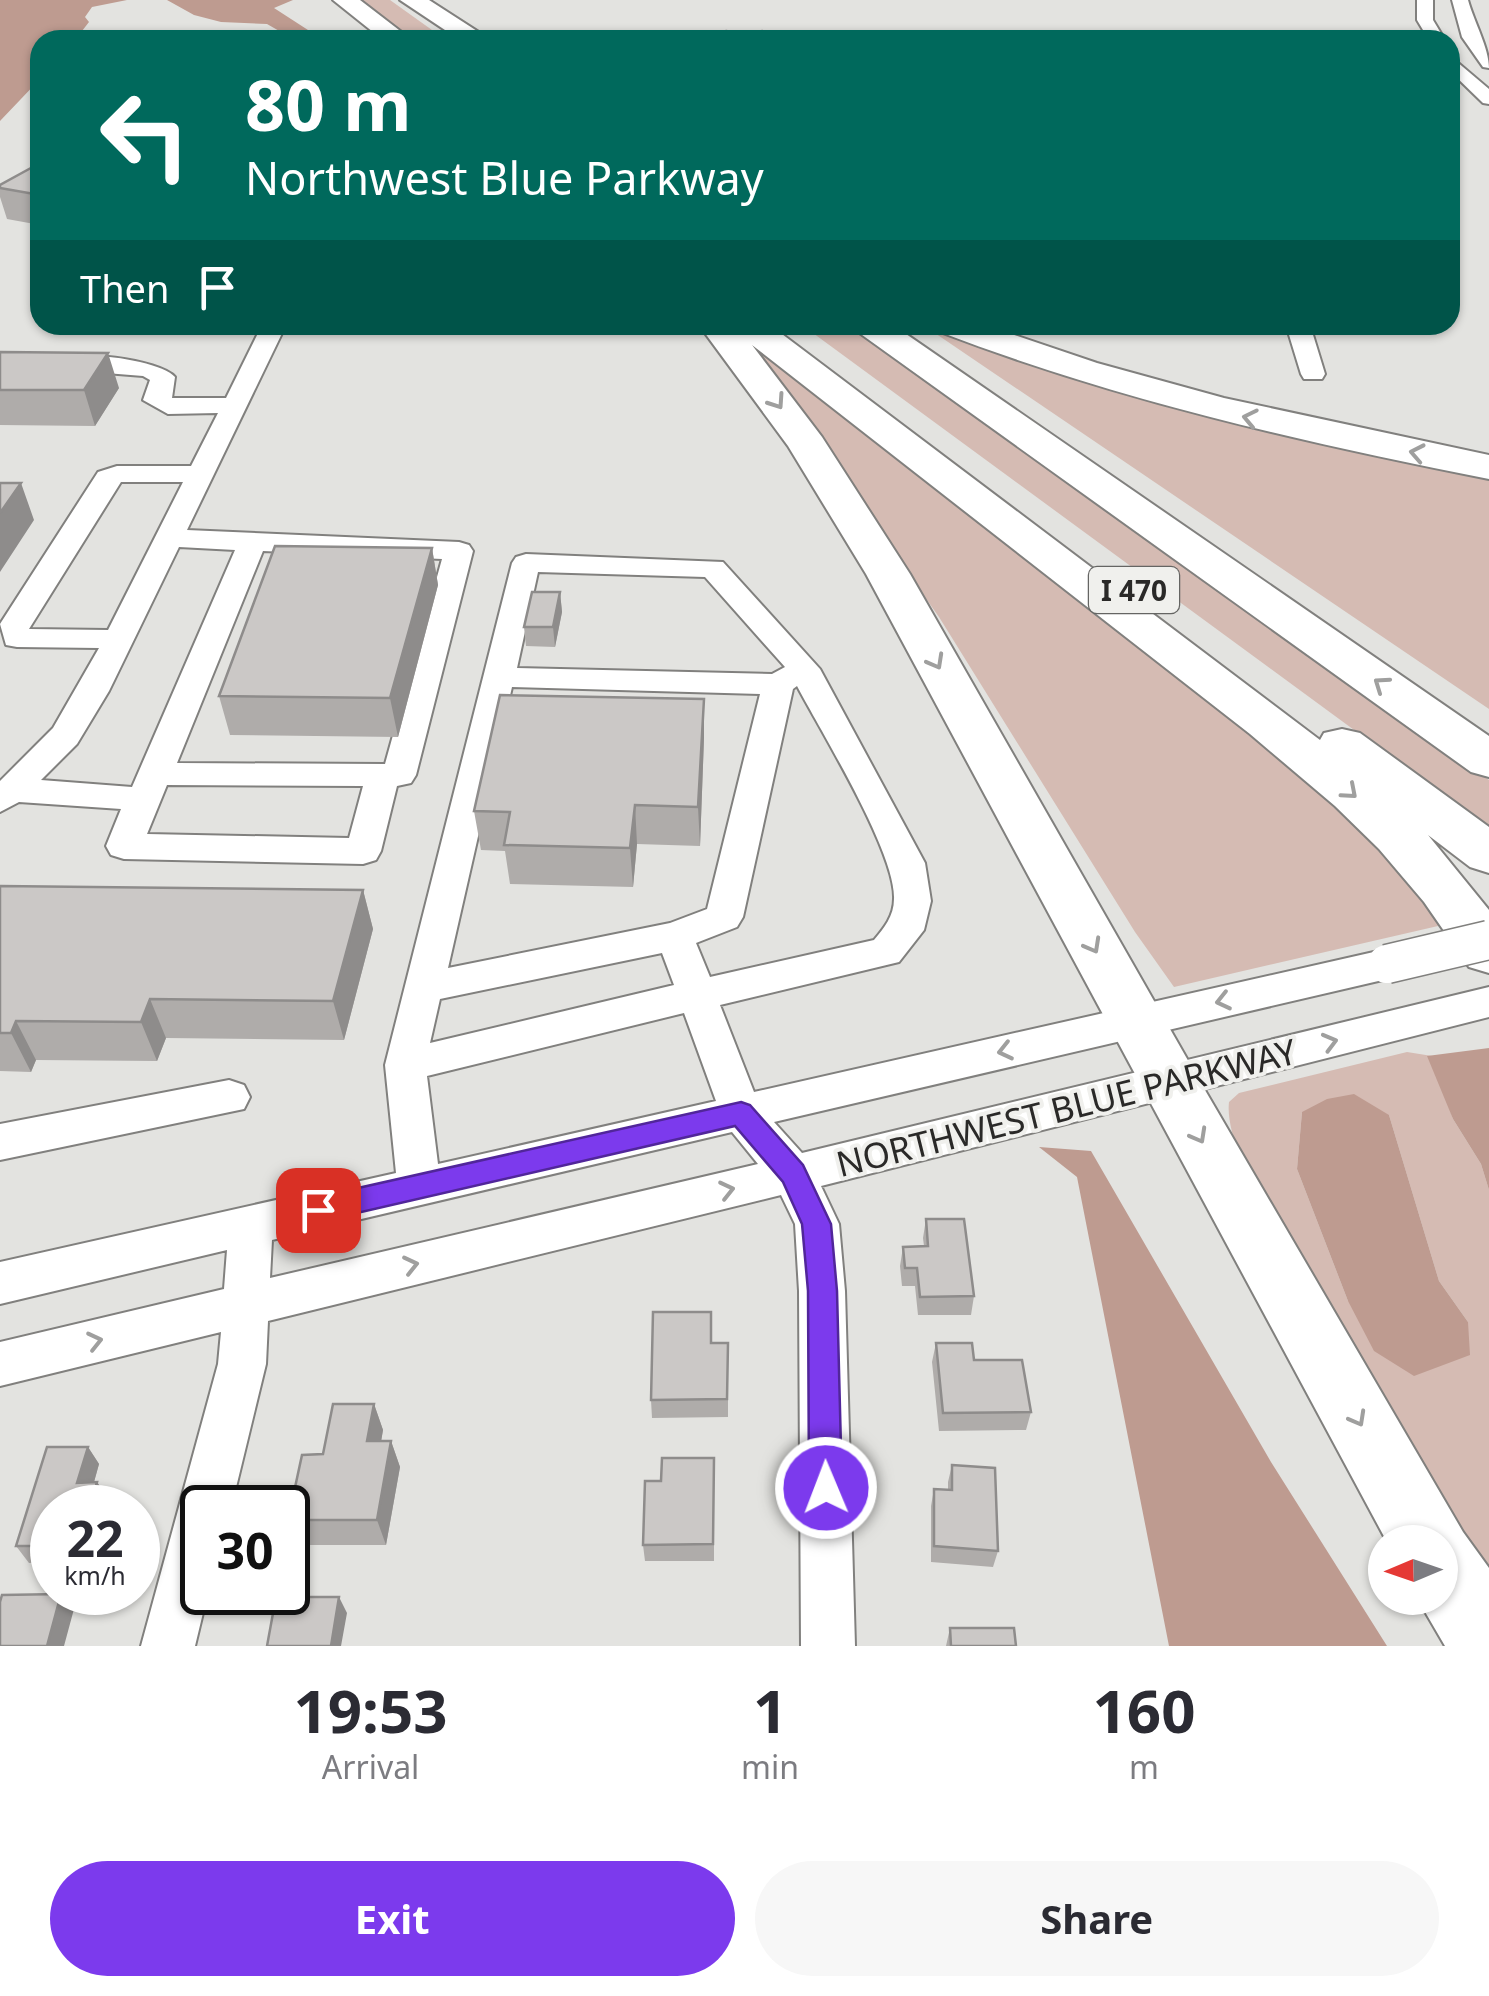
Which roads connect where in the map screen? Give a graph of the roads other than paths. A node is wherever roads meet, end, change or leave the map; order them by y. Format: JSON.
{"nodes":[{"id":1,"x":345,"y":0,"type":"edge"},
{"id":2,"x":411,"y":0,"type":"edge"},
{"id":3,"x":1425,"y":0,"type":"edge"},
{"id":4,"x":1460,"y":0,"type":"edge"},
{"id":5,"x":386,"y":30,"type":"edge"},
{"id":6,"x":452,"y":30,"type":"edge"},
{"id":7,"x":461,"y":30,"type":"edge"},
{"id":8,"x":1430,"y":30,"type":"edge"},
{"id":9,"x":1489,"y":63,"type":"edge"},
{"id":10,"x":1460,"y":70,"type":"edge"},
{"id":11,"x":1486,"y":94,"type":"edge"},
{"id":12,"x":1460,"y":97,"type":"edge"},
{"id":13,"x":269,"y":335,"type":"edge"},
{"id":14,"x":726,"y":335,"type":"edge"},
{"id":15,"x":761,"y":335,"type":"edge"},
{"id":16,"x":793,"y":335,"type":"edge"},
{"id":17,"x":884,"y":335,"type":"edge"},
{"id":18,"x":925,"y":335,"type":"edge"},
{"id":19,"x":978,"y":335,"type":"edge"},
{"id":20,"x":1301,"y":335,"type":"edge"},
{"id":21,"x":57,"y":363,"type":"edge"},
{"id":22,"x":1313,"y":374,"type":"dead end"},
{"id":23,"x":233,"y":405,"type":"junction"},
{"id":24,"x":1489,"y":467,"type":"edge"},
{"id":25,"x":198,"y":474,"type":"junction"},
{"id":26,"x":168,"y":538,"type":"junction"},
{"id":27,"x":252,"y":542,"type":"junction"},
{"id":28,"x":119,"y":639,"type":"junction"},
{"id":29,"x":791,"y":676,"type":"junction"},
{"id":30,"x":497,"y":677,"type":"junction"},
{"id":31,"x":1489,"y":723,"type":"edge"},
{"id":32,"x":1489,"y":760,"type":"edge"},
{"id":33,"x":383,"y":776,"type":"junction"},
{"id":34,"x":149,"y":787,"type":"junction"},
{"id":35,"x":5,"y":796,"type":"edge"},
{"id":36,"x":1489,"y":854,"type":"edge"},
{"id":37,"x":675,"y":936,"type":"junction"},
{"id":38,"x":1489,"y":940,"type":"edge"},
{"id":39,"x":1489,"y":952,"type":"edge"},
{"id":40,"x":423,"y":988,"type":"junction"},
{"id":41,"x":697,"y":995,"type":"junction"},
{"id":42,"x":1489,"y":1002,"type":"edge"},
{"id":43,"x":1134,"y":1021,"type":"junction"},
{"id":44,"x":406,"y":1066,"type":"junction"},
{"id":45,"x":1170,"y":1084,"type":"junction"},
{"id":46,"x":229,"y":1098,"type":"dead end"},
{"id":47,"x":741,"y":1113,"type":"junction"},
{"id":48,"x":0,"y":1142,"type":"edge"},
{"id":49,"x":794,"y":1174,"type":"junction"},
{"id":50,"x":418,"y":1186,"type":"junction"},
{"id":51,"x":252,"y":1225,"type":"junction"},
{"id":52,"x":0,"y":1283,"type":"edge"},
{"id":53,"x":245,"y":1305,"type":"junction"},
{"id":54,"x":0,"y":1364,"type":"edge"},
{"id":55,"x":210,"y":1485,"type":"edge"},
{"id":56,"x":1419,"y":1525,"type":"edge"},
{"id":57,"x":1458,"y":1591,"type":"edge"},
{"id":58,"x":180,"y":1600,"type":"edge"},
{"id":59,"x":1489,"y":1644,"type":"edge"},
{"id":60,"x":168,"y":1646,"type":"edge"},
{"id":61,"x":828,"y":1646,"type":"edge"}],
"edges":[{"from":1,"to":5,"type":"highway"},
{"from":2,"to":6,"type":"highway"},
{"from":2,"to":7,"type":"highway"},
{"from":3,"to":8,"type":"street"},
{"from":4,"to":9,"type":"street"},
{"from":10,"to":11,"type":"street"},
{"from":11,"to":12,"type":"street"},
{"from":13,"to":23,"type":"street"},
{"from":14,"to":43,"type":"highway","one_way":true},
{"from":15,"to":39,"type":"highway","one_way":true},
{"from":16,"to":36,"type":"highway","number":"I 470"},
{"from":32,"to":17,"type":"highway","number":"I 470","one_way":true},
{"from":18,"to":31,"type":"highway"},
{"from":24,"to":19,"type":"highway","one_way":true},
{"from":20,"to":22,"type":"street"},
{"from":21,"to":23,"type":"street"},
{"from":23,"to":25,"type":"street"},
{"from":25,"to":26,"type":"street"},
{"from":25,"to":28,"type":"street"},
{"from":26,"to":27,"type":"street"},
{"from":26,"to":28,"type":"street"},
{"from":27,"to":33,"type":"street"},
{"from":27,"to":34,"type":"street"},
{"from":28,"to":35,"type":"street"},
{"from":29,"to":30,"type":"street"},
{"from":29,"to":30,"type":"street"},
{"from":29,"to":37,"type":"street"},
{"from":29,"to":41,"type":"street"},
{"from":30,"to":40,"type":"street"},
{"from":33,"to":34,"type":"street"},
{"from":33,"to":34,"type":"street"},
{"from":34,"to":35,"type":"street"},
{"from":37,"to":40,"type":"street"},
{"from":37,"to":41,"type":"street"},
{"from":38,"to":43,"type":"street","name":"NORTHWEST BLUE PARKWAY","one_way":true,"bridge":true},
{"from":40,"to":44,"type":"street"},
{"from":41,"to":44,"type":"street"},
{"from":41,"to":47,"type":"street"},
{"from":45,"to":42,"type":"street","name":"NORTHWEST BLUE PARKWAY","one_way":true},
{"from":43,"to":45,"type":"highway"},
{"from":43,"to":47,"type":"street","name":"NORTHWEST BLUE PARKWAY","one_way":true},
{"from":44,"to":50,"type":"street"},
{"from":45,"to":49,"type":"street","name":"NORTHWEST BLUE PARKWAY"},
{"from":45,"to":56,"type":"highway","one_way":true},
{"from":46,"to":48,"type":"street"},
{"from":47,"to":49,"type":"street"},
{"from":47,"to":50,"type":"street","name":"NORTHWEST BLUE PARKWAY"},
{"from":53,"to":49,"type":"street","name":"NORTHWEST BLUE PARKWAY","one_way":true},
{"from":49,"to":61,"type":"street"},
{"from":50,"to":51,"type":"street","name":"NORTHWEST BLUE PARKWAY"},
{"from":51,"to":52,"type":"street","name":"NORTHWEST BLUE PARKWAY"},
{"from":51,"to":53,"type":"street"},
{"from":54,"to":53,"type":"street","name":"NORTHWEST BLUE PARKWAY","one_way":true},
{"from":53,"to":55,"type":"street"},
{"from":57,"to":59,"type":"highway"},
{"from":58,"to":60,"type":"street"}]}
